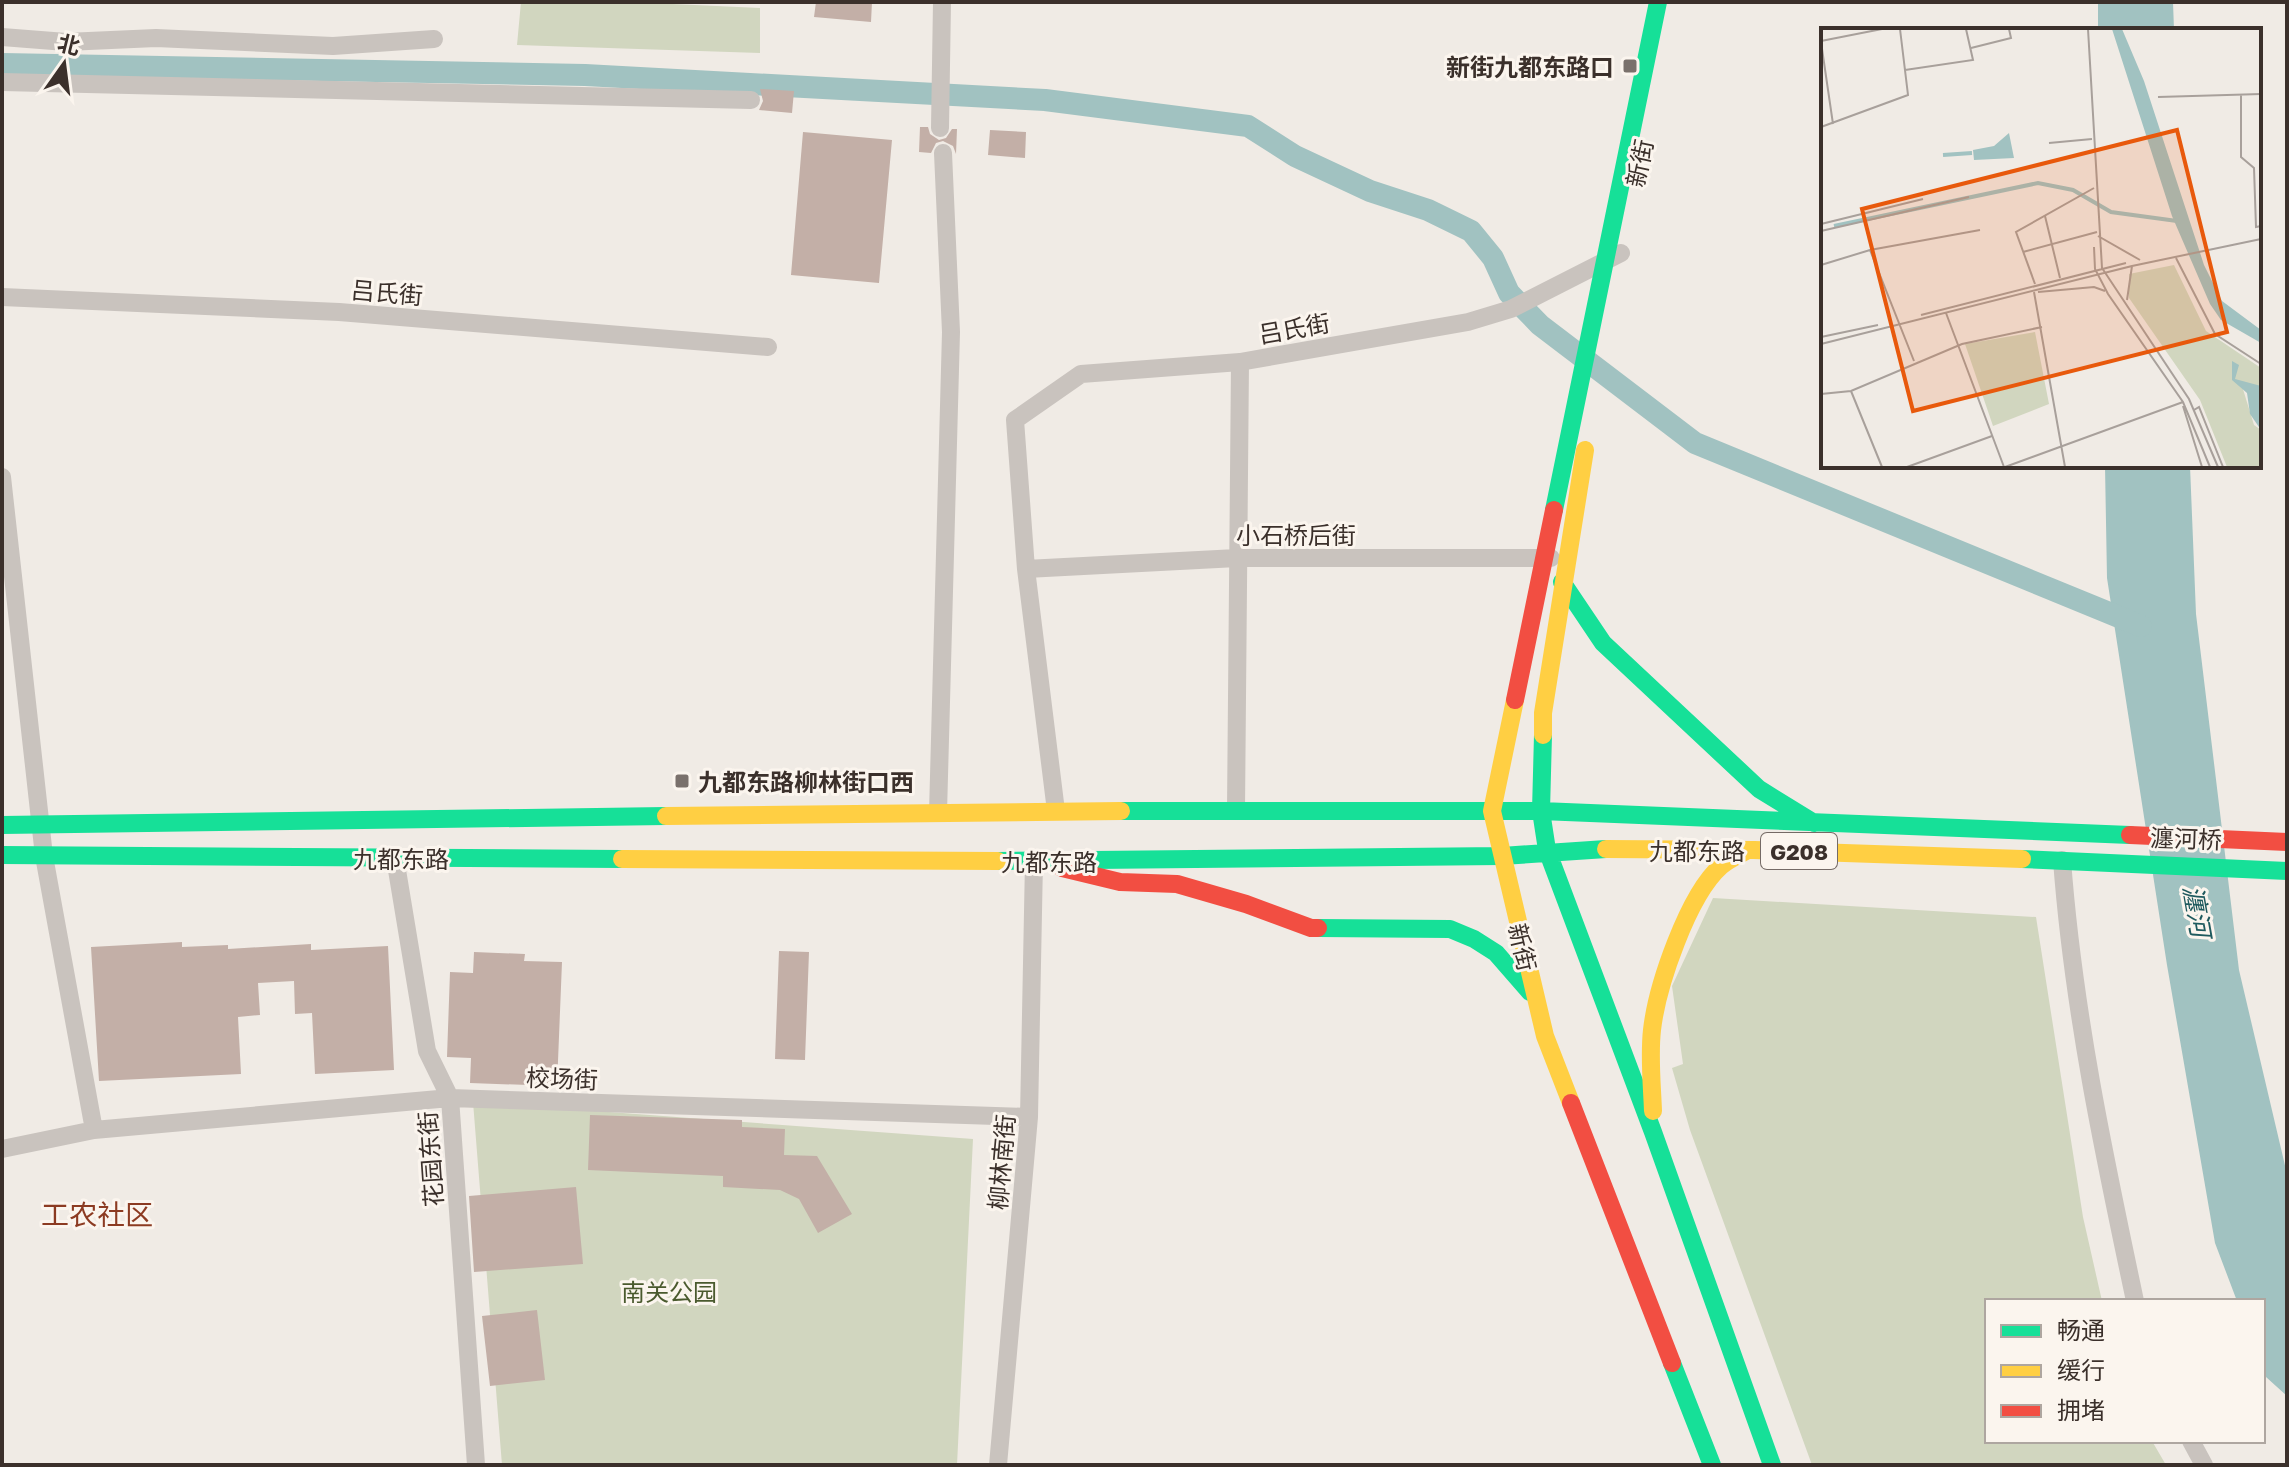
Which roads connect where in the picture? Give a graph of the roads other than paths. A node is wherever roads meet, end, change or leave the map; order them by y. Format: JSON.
{"nodes":[{"id":1,"x":942,"y":2,"type":"edge"},
{"id":2,"x":1658,"y":2,"type":"edge"},
{"id":3,"x":1673,"y":2,"type":"edge"},
{"id":4,"x":2,"y":37,"type":"edge"},
{"id":5,"x":434,"y":39,"type":"dead end"},
{"id":6,"x":2,"y":82,"type":"edge"},
{"id":7,"x":751,"y":100,"type":"dead end"},
{"id":8,"x":940,"y":128,"type":"dead end"},
{"id":9,"x":943,"y":153,"type":"dead end"},
{"id":10,"x":1613,"y":258,"type":"junction"},
{"id":11,"x":2,"y":297,"type":"edge"},
{"id":12,"x":768,"y":347,"type":"dead end"},
{"id":13,"x":1240,"y":362,"type":"junction"},
{"id":14,"x":1583,"y":411,"type":"junction"},
{"id":15,"x":2,"y":477,"type":"edge"},
{"id":16,"x":1566,"y":557,"type":"junction"},
{"id":17,"x":1237,"y":558,"type":"junction"},
{"id":18,"x":1544,"y":558,"type":"junction"},
{"id":19,"x":1026,"y":569,"type":"junction"},
{"id":20,"x":1562,"y":582,"type":"junction"},
{"id":21,"x":1236,"y":810,"type":"junction"},
{"id":22,"x":1056,"y":811,"type":"junction"},
{"id":23,"x":1492,"y":811,"type":"junction"},
{"id":24,"x":1541,"y":811,"type":"junction"},
{"id":25,"x":938,"y":813,"type":"junction"},
{"id":26,"x":1814,"y":823,"type":"junction"},
{"id":27,"x":2,"y":825,"type":"edge"},
{"id":28,"x":40,"y":826,"type":"junction"},
{"id":29,"x":2092,"y":834,"type":"joint"},
{"id":30,"x":2284,"y":842,"type":"edge"},
{"id":31,"x":1547,"y":850,"type":"junction"},
{"id":32,"x":1748,"y":850,"type":"junction"},
{"id":33,"x":2,"y":855,"type":"edge"},
{"id":34,"x":44,"y":856,"type":"junction"},
{"id":35,"x":1502,"y":856,"type":"junction"},
{"id":36,"x":395,"y":858,"type":"junction"},
{"id":37,"x":2062,"y":860,"type":"junction"},
{"id":38,"x":1034,"y":861,"type":"junction"},
{"id":39,"x":2096,"y":861,"type":"joint"},
{"id":40,"x":2286,"y":871,"type":"edge"},
{"id":41,"x":1536,"y":1000,"type":"junction"},
{"id":42,"x":450,"y":1098,"type":"junction"},
{"id":43,"x":1029,"y":1117,"type":"junction"},
{"id":44,"x":94,"y":1130,"type":"junction"},
{"id":45,"x":1653,"y":1132,"type":"junction"},
{"id":46,"x":2,"y":1149,"type":"edge"},
{"id":47,"x":2135,"y":1299,"type":"edge"},
{"id":48,"x":2192,"y":1443,"type":"edge"},
{"id":49,"x":476,"y":1465,"type":"edge"},
{"id":50,"x":998,"y":1465,"type":"edge"},
{"id":51,"x":1712,"y":1465,"type":"edge"},
{"id":52,"x":1772,"y":1465,"type":"edge"},
{"id":53,"x":2204,"y":1465,"type":"edge"}],
"edges":[{"from":1,"to":8,"type":"street"},
{"from":2,"to":10,"type":"main road"},
{"from":3,"to":10,"type":"main road","name":"新街"},
{"from":4,"to":5,"type":"street"},
{"from":6,"to":7,"type":"street"},
{"from":9,"to":25,"type":"street"},
{"from":10,"to":13,"type":"street","name":"吕氏街"},
{"from":10,"to":14,"type":"main road"},
{"from":10,"to":14,"type":"main road","name":"新街"},
{"from":11,"to":12,"type":"street","name":"吕氏街"},
{"from":13,"to":17,"type":"street"},
{"from":13,"to":19,"type":"street","name":"吕氏街"},
{"from":14,"to":16,"type":"main road"},
{"from":14,"to":18,"type":"main road","name":"新街"},
{"from":15,"to":28,"type":"street"},
{"from":16,"to":18,"type":"street","name":"小石桥后街"},
{"from":16,"to":20,"type":"main road"},
{"from":17,"to":18,"type":"street","name":"小石桥后街"},
{"from":17,"to":19,"type":"street","name":"小石桥后街"},
{"from":17,"to":21,"type":"street"},
{"from":18,"to":23,"type":"main road","name":"新街"},
{"from":19,"to":22,"type":"street"},
{"from":20,"to":24,"type":"main road"},
{"from":20,"to":26,"type":"main road"},
{"from":21,"to":22,"type":"main road","name":"九都东路"},
{"from":21,"to":23,"type":"main road","name":"九都东路"},
{"from":22,"to":25,"type":"main road","name":"九都东路"},
{"from":23,"to":24,"type":"main road","name":"九都东路"},
{"from":23,"to":35,"type":"main road","name":"新街"},
{"from":24,"to":26,"type":"main road","name":"九都东路","number":"G208"},
{"from":24,"to":31,"type":"main road"},
{"from":25,"to":28,"type":"main road","name":"九都东路"},
{"from":26,"to":29,"type":"main road","name":"九都东路","number":"G208"},
{"from":27,"to":28,"type":"main road","name":"九都东路"},
{"from":28,"to":34,"type":"street"},
{"from":29,"to":30,"type":"main road","name":"瀍河桥","number":"G208"},
{"from":31,"to":32,"type":"main road","name":"九都东路","number":"G208"},
{"from":31,"to":35,"type":"main road","name":"九都东路","number":"G208"},
{"from":31,"to":45,"type":"main road"},
{"from":32,"to":37,"type":"main road","name":"九都东路","number":"G208"},
{"from":32,"to":45,"type":"main road"},
{"from":33,"to":34,"type":"main road","name":"九都东路"},
{"from":34,"to":36,"type":"main road","name":"九都东路"},
{"from":34,"to":44,"type":"street"},
{"from":35,"to":38,"type":"main road","name":"九都东路"},
{"from":35,"to":41,"type":"main road","name":"新街"},
{"from":36,"to":38,"type":"main road","name":"九都东路"},
{"from":36,"to":42,"type":"street","name":"花园东街"},
{"from":37,"to":39,"type":"main road","name":"九都东路","number":"G208"},
{"from":37,"to":47,"type":"street"},
{"from":38,"to":41,"type":"main road"},
{"from":38,"to":43,"type":"street","name":"柳林南街"},
{"from":39,"to":40,"type":"main road","name":"瀍河桥","number":"G208"},
{"from":41,"to":51,"type":"main road","name":"新街"},
{"from":42,"to":43,"type":"street","name":"校场街"},
{"from":42,"to":44,"type":"street","name":"校场街"},
{"from":42,"to":49,"type":"street","name":"花园东街"},
{"from":43,"to":50,"type":"street","name":"柳林南街"},
{"from":44,"to":46,"type":"street","name":"校场街"},
{"from":45,"to":52,"type":"main road"},
{"from":48,"to":53,"type":"street"}]}
